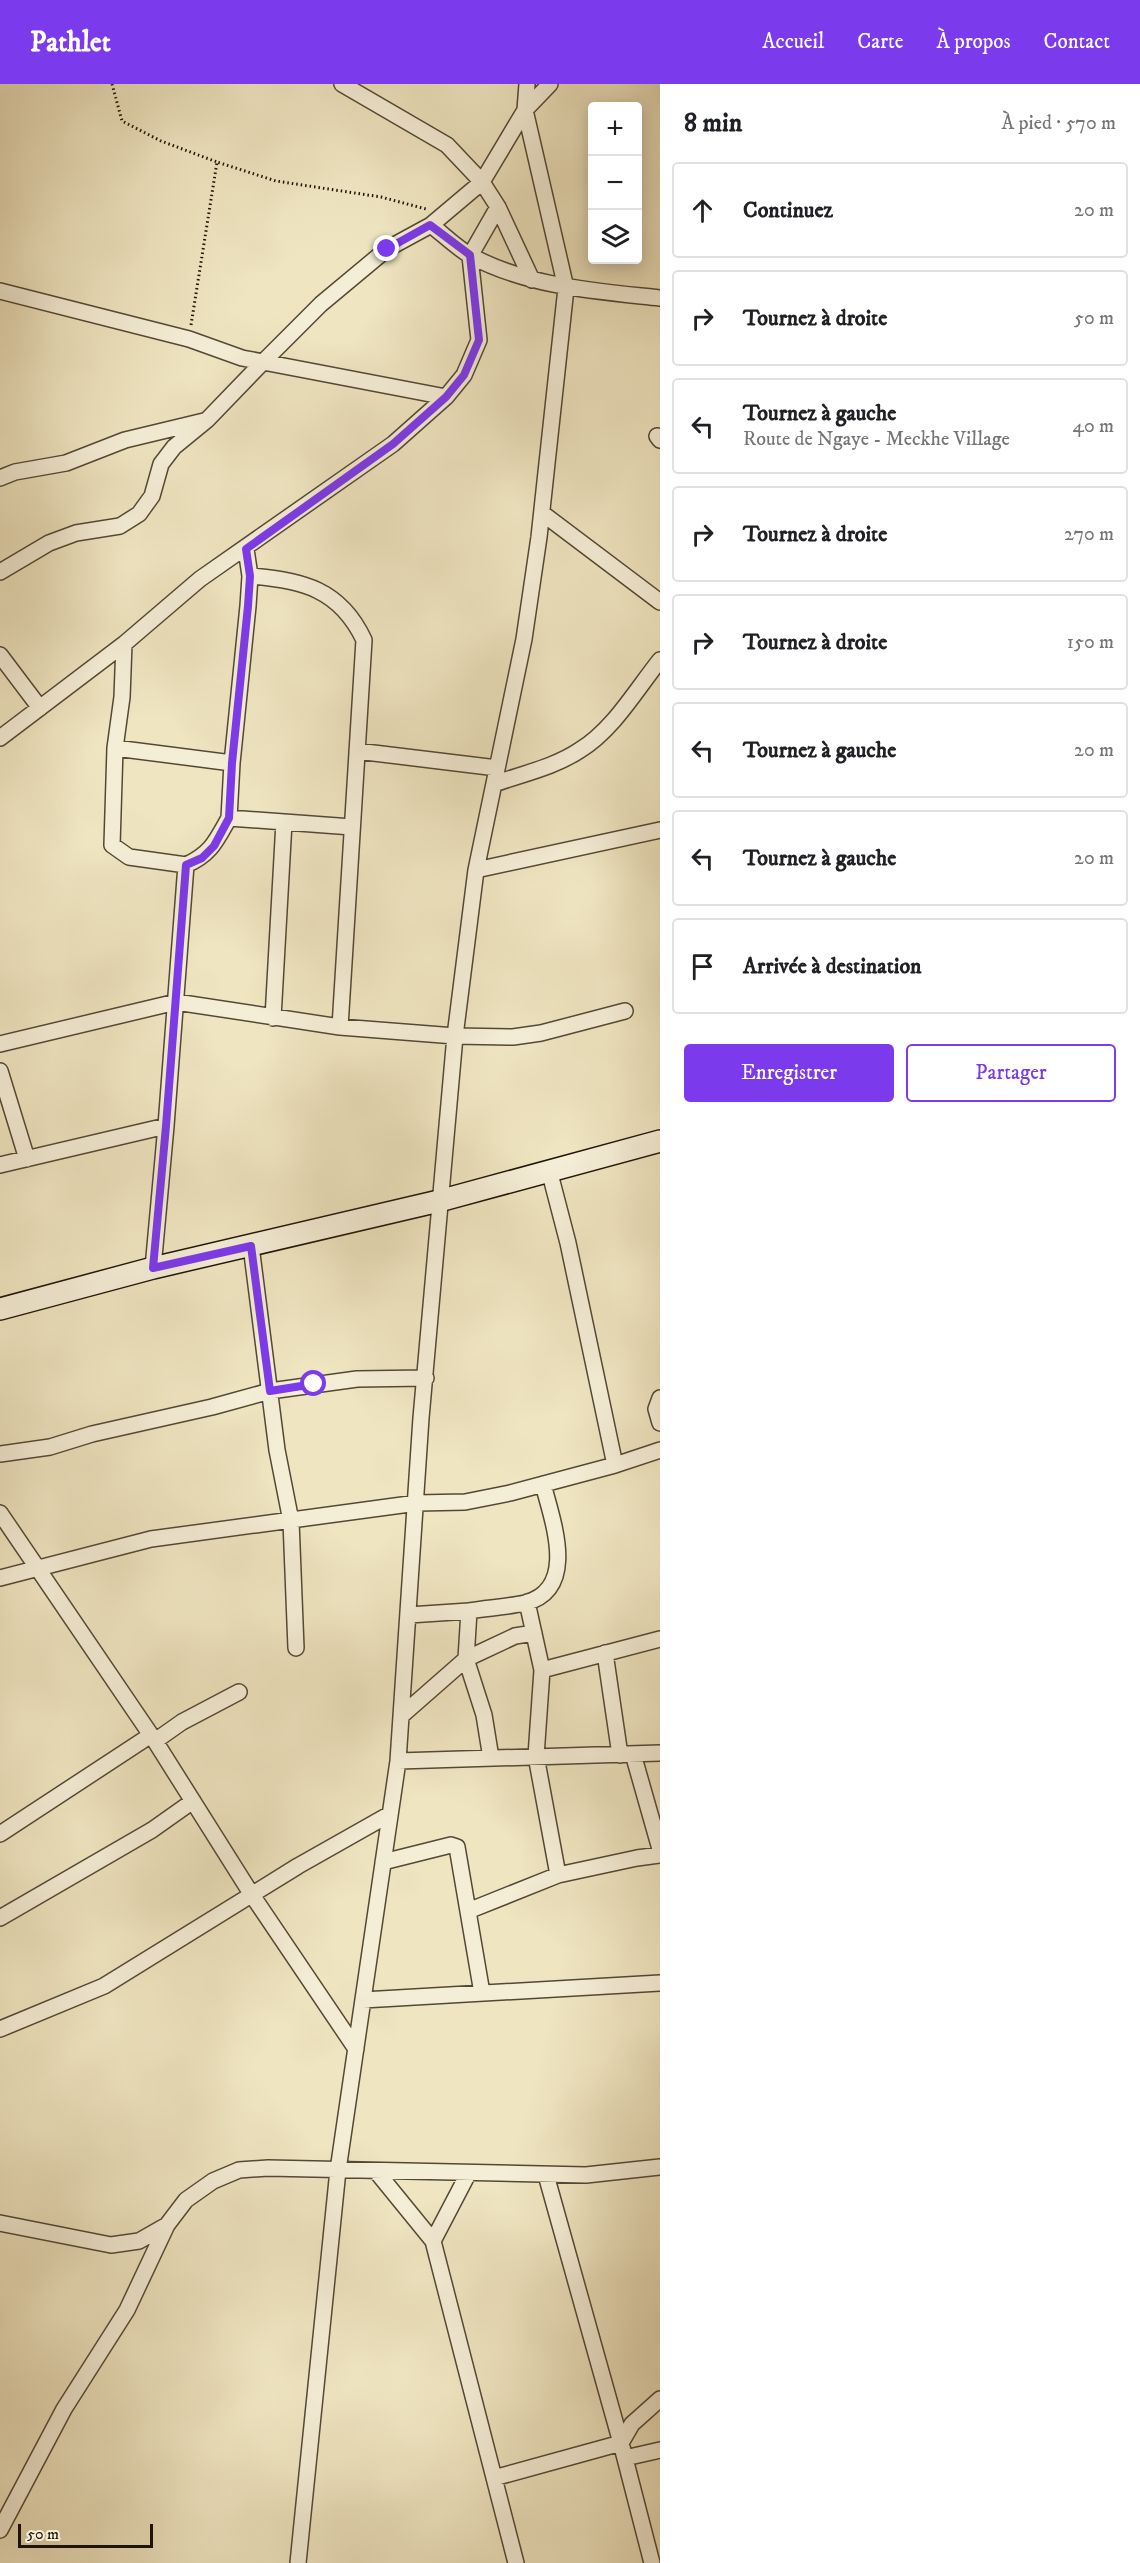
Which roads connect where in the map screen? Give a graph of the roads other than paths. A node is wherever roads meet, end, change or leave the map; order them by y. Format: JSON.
{"nodes":[{"id":1,"x":342,"y":84,"type":"edge"},
{"id":2,"x":527,"y":84,"type":"edge"},
{"id":3,"x":550,"y":84,"type":"edge"},
{"id":4,"x":525,"y":110,"type":"junction"},
{"id":5,"x":482,"y":182,"type":"junction"},
{"id":6,"x":498,"y":207,"type":"junction"},
{"id":7,"x":430,"y":225,"type":"junction"},
{"id":8,"x":470,"y":255,"type":"junction"},
{"id":9,"x":531,"y":280,"type":"junction"},
{"id":10,"x":566,"y":288,"type":"junction"},
{"id":11,"x":0,"y":291,"type":"edge"},
{"id":12,"x":660,"y":298,"type":"edge"},
{"id":13,"x":263,"y":362,"type":"junction"},
{"id":14,"x":446,"y":397,"type":"junction"},
{"id":15,"x":207,"y":420,"type":"junction"},
{"id":16,"x":7,"y":470,"type":"edge"},
{"id":17,"x":0,"y":478,"type":"edge"},
{"id":18,"x":542,"y":513,"type":"junction"},
{"id":19,"x":246,"y":549,"type":"junction"},
{"id":20,"x":0,"y":573,"type":"edge"},
{"id":21,"x":250,"y":576,"type":"junction"},
{"id":22,"x":660,"y":602,"type":"edge"},
{"id":23,"x":124,"y":644,"type":"junction"},
{"id":24,"x":0,"y":655,"type":"edge"},
{"id":25,"x":660,"y":660,"type":"edge"},
{"id":26,"x":40,"y":708,"type":"junction"},
{"id":27,"x":0,"y":738,"type":"edge"},
{"id":28,"x":115,"y":748,"type":"junction"},
{"id":29,"x":357,"y":750,"type":"junction"},
{"id":30,"x":232,"y":763,"type":"junction"},
{"id":31,"x":497,"y":768,"type":"junction"},
{"id":32,"x":494,"y":784,"type":"junction"},
{"id":33,"x":229,"y":818,"type":"junction"},
{"id":34,"x":285,"y":822,"type":"junction"},
{"id":35,"x":352,"y":827,"type":"junction"},
{"id":36,"x":660,"y":830,"type":"edge"},
{"id":37,"x":186,"y":865,"type":"junction"},
{"id":38,"x":476,"y":870,"type":"junction"},
{"id":39,"x":176,"y":1002,"type":"junction"},
{"id":40,"x":625,"y":1011,"type":"dead end"},
{"id":41,"x":273,"y":1018,"type":"junction"},
{"id":42,"x":340,"y":1027,"type":"junction"},
{"id":43,"x":455,"y":1036,"type":"junction"},
{"id":44,"x":0,"y":1044,"type":"edge"},
{"id":45,"x":0,"y":1071,"type":"edge"},
{"id":46,"x":166,"y":1126,"type":"junction"},
{"id":47,"x":660,"y":1141,"type":"edge"},
{"id":48,"x":27,"y":1159,"type":"junction"},
{"id":49,"x":0,"y":1165,"type":"edge"},
{"id":50,"x":549,"y":1170,"type":"junction"},
{"id":51,"x":439,"y":1201,"type":"junction"},
{"id":52,"x":251,"y":1246,"type":"junction"},
{"id":53,"x":153,"y":1268,"type":"junction"},
{"id":54,"x":0,"y":1309,"type":"edge"},
{"id":55,"x":426,"y":1378,"type":"junction"},
{"id":56,"x":270,"y":1391,"type":"junction"},
{"id":57,"x":660,"y":1398,"type":"edge"},
{"id":58,"x":660,"y":1423,"type":"edge"},
{"id":59,"x":660,"y":1450,"type":"edge"},
{"id":60,"x":0,"y":1454,"type":"edge"},
{"id":61,"x":615,"y":1465,"type":"junction"},
{"id":62,"x":543,"y":1484,"type":"junction"},
{"id":63,"x":417,"y":1503,"type":"junction"},
{"id":64,"x":0,"y":1513,"type":"edge"},
{"id":65,"x":291,"y":1521,"type":"junction"},
{"id":66,"x":38,"y":1568,"type":"junction"},
{"id":67,"x":0,"y":1578,"type":"edge"},
{"id":68,"x":527,"y":1602,"type":"junction"},
{"id":69,"x":469,"y":1611,"type":"junction"},
{"id":70,"x":409,"y":1615,"type":"junction"},
{"id":71,"x":534,"y":1633,"type":"junction"},
{"id":72,"x":660,"y":1639,"type":"edge"},
{"id":73,"x":296,"y":1648,"type":"dead end"},
{"id":74,"x":605,"y":1653,"type":"junction"},
{"id":75,"x":466,"y":1659,"type":"junction"},
{"id":76,"x":542,"y":1670,"type":"junction"},
{"id":77,"x":239,"y":1692,"type":"dead end"},
{"id":78,"x":401,"y":1716,"type":"junction"},
{"id":79,"x":153,"y":1738,"type":"junction"},
{"id":80,"x":660,"y":1753,"type":"edge"},
{"id":81,"x":626,"y":1755,"type":"junction"},
{"id":82,"x":536,"y":1756,"type":"junction"},
{"id":83,"x":491,"y":1758,"type":"junction"},
{"id":84,"x":398,"y":1761,"type":"junction"},
{"id":85,"x":193,"y":1801,"type":"junction"},
{"id":86,"x":390,"y":1814,"type":"junction"},
{"id":87,"x":0,"y":1834,"type":"edge"},
{"id":88,"x":660,"y":1849,"type":"edge"},
{"id":89,"x":660,"y":1855,"type":"edge"},
{"id":90,"x":383,"y":1862,"type":"junction"},
{"id":91,"x":558,"y":1875,"type":"junction"},
{"id":92,"x":252,"y":1895,"type":"junction"},
{"id":93,"x":468,"y":1911,"type":"junction"},
{"id":94,"x":0,"y":1918,"type":"edge"},
{"id":95,"x":660,"y":1983,"type":"edge"},
{"id":96,"x":482,"y":1993,"type":"junction"},
{"id":97,"x":363,"y":2000,"type":"junction"},
{"id":98,"x":0,"y":2029,"type":"edge"},
{"id":99,"x":356,"y":2049,"type":"junction"},
{"id":100,"x":660,"y":2167,"type":"edge"},
{"id":101,"x":338,"y":2170,"type":"junction"},
{"id":102,"x":376,"y":2171,"type":"junction"},
{"id":103,"x":468,"y":2174,"type":"junction"},
{"id":104,"x":546,"y":2175,"type":"junction"},
{"id":105,"x":0,"y":2223,"type":"edge"},
{"id":106,"x":167,"y":2225,"type":"junction"},
{"id":107,"x":433,"y":2241,"type":"junction"},
{"id":108,"x":660,"y":2399,"type":"edge"},
{"id":109,"x":660,"y":2450,"type":"edge"},
{"id":110,"x":623,"y":2451,"type":"junction"},
{"id":111,"x":494,"y":2478,"type":"junction"},
{"id":112,"x":0,"y":2530,"type":"edge"},
{"id":113,"x":298,"y":2563,"type":"edge"},
{"id":114,"x":516,"y":2563,"type":"edge"},
{"id":115,"x":652,"y":2563,"type":"edge"}],
"edges":[{"from":1,"to":5,"type":"street"},
{"from":2,"to":4,"type":"street"},
{"from":3,"to":4,"type":"street"},
{"from":4,"to":5,"type":"street"},
{"from":4,"to":10,"type":"street"},
{"from":5,"to":6,"type":"street"},
{"from":5,"to":7,"type":"street"},
{"from":6,"to":8,"type":"street"},
{"from":6,"to":9,"type":"street"},
{"from":7,"to":8,"type":"street"},
{"from":7,"to":13,"type":"street"},
{"from":8,"to":9,"type":"street"},
{"from":8,"to":14,"type":"street"},
{"from":9,"to":10,"type":"street"},
{"from":10,"to":12,"type":"street"},
{"from":10,"to":18,"type":"street"},
{"from":11,"to":13,"type":"street"},
{"from":13,"to":14,"type":"street"},
{"from":13,"to":15,"type":"street"},
{"from":14,"to":19,"type":"street"},
{"from":15,"to":16,"type":"street"},
{"from":15,"to":20,"type":"street"},
{"from":16,"to":17,"type":"street"},
{"from":18,"to":22,"type":"street"},
{"from":18,"to":31,"type":"street"},
{"from":19,"to":21,"type":"street"},
{"from":19,"to":23,"type":"street"},
{"from":21,"to":29,"type":"street"},
{"from":21,"to":30,"type":"street"},
{"from":23,"to":26,"type":"street"},
{"from":23,"to":28,"type":"street"},
{"from":24,"to":26,"type":"street"},
{"from":25,"to":32,"type":"street"},
{"from":26,"to":27,"type":"street"},
{"from":28,"to":30,"type":"street"},
{"from":28,"to":37,"type":"street"},
{"from":29,"to":31,"type":"street"},
{"from":29,"to":35,"type":"street"},
{"from":30,"to":33,"type":"street"},
{"from":31,"to":32,"type":"street"},
{"from":32,"to":38,"type":"street"},
{"from":33,"to":34,"type":"street"},
{"from":33,"to":37,"type":"street"},
{"from":34,"to":35,"type":"street"},
{"from":34,"to":41,"type":"street"},
{"from":35,"to":42,"type":"street"},
{"from":36,"to":38,"type":"street"},
{"from":37,"to":39,"type":"street"},
{"from":38,"to":43,"type":"street"},
{"from":39,"to":41,"type":"street"},
{"from":39,"to":44,"type":"street"},
{"from":39,"to":46,"type":"street"},
{"from":40,"to":43,"type":"street"},
{"from":41,"to":42,"type":"street"},
{"from":42,"to":43,"type":"street"},
{"from":43,"to":51,"type":"street"},
{"from":45,"to":48,"type":"street"},
{"from":46,"to":48,"type":"street"},
{"from":46,"to":53,"type":"street"},
{"from":47,"to":50,"type":"main road"},
{"from":48,"to":49,"type":"street"},
{"from":50,"to":51,"type":"main road"},
{"from":50,"to":61,"type":"street"},
{"from":51,"to":52,"type":"main road"},
{"from":51,"to":55,"type":"street"},
{"from":52,"to":53,"type":"main road"},
{"from":52,"to":56,"type":"street"},
{"from":53,"to":54,"type":"main road"},
{"from":55,"to":56,"type":"street"},
{"from":55,"to":63,"type":"street"},
{"from":56,"to":60,"type":"street"},
{"from":56,"to":65,"type":"street"},
{"from":57,"to":58,"type":"street"},
{"from":59,"to":61,"type":"street"},
{"from":61,"to":62,"type":"street"},
{"from":62,"to":63,"type":"street"},
{"from":62,"to":68,"type":"street"},
{"from":63,"to":65,"type":"street"},
{"from":63,"to":70,"type":"street"},
{"from":64,"to":66,"type":"street"},
{"from":65,"to":66,"type":"street"},
{"from":65,"to":73,"type":"street"},
{"from":66,"to":67,"type":"street"},
{"from":66,"to":79,"type":"street"},
{"from":68,"to":69,"type":"street"},
{"from":68,"to":71,"type":"street"},
{"from":69,"to":70,"type":"street"},
{"from":69,"to":75,"type":"street"},
{"from":70,"to":78,"type":"street"},
{"from":71,"to":75,"type":"street"},
{"from":71,"to":76,"type":"street"},
{"from":72,"to":74,"type":"street"},
{"from":74,"to":76,"type":"street"},
{"from":74,"to":81,"type":"street"},
{"from":75,"to":78,"type":"street"},
{"from":75,"to":83,"type":"street"},
{"from":76,"to":82,"type":"street"},
{"from":77,"to":79,"type":"street"},
{"from":78,"to":84,"type":"street"},
{"from":79,"to":85,"type":"street"},
{"from":79,"to":87,"type":"street"},
{"from":80,"to":81,"type":"street"},
{"from":81,"to":82,"type":"street"},
{"from":81,"to":88,"type":"street"},
{"from":82,"to":83,"type":"street"},
{"from":82,"to":91,"type":"street"},
{"from":83,"to":84,"type":"street"},
{"from":84,"to":86,"type":"street"},
{"from":85,"to":92,"type":"street"},
{"from":85,"to":94,"type":"street"},
{"from":86,"to":90,"type":"street"},
{"from":86,"to":92,"type":"street"},
{"from":89,"to":91,"type":"street"},
{"from":90,"to":93,"type":"street"},
{"from":90,"to":97,"type":"street"},
{"from":91,"to":93,"type":"street"},
{"from":92,"to":98,"type":"street"},
{"from":92,"to":99,"type":"street"},
{"from":93,"to":96,"type":"street"},
{"from":95,"to":96,"type":"street"},
{"from":96,"to":97,"type":"street"},
{"from":97,"to":99,"type":"street"},
{"from":99,"to":101,"type":"street"},
{"from":100,"to":104,"type":"street"},
{"from":101,"to":102,"type":"street"},
{"from":101,"to":106,"type":"street"},
{"from":101,"to":113,"type":"street"},
{"from":102,"to":103,"type":"street"},
{"from":102,"to":107,"type":"street"},
{"from":103,"to":104,"type":"street"},
{"from":103,"to":107,"type":"street"},
{"from":104,"to":110,"type":"street"},
{"from":105,"to":106,"type":"street"},
{"from":106,"to":112,"type":"street"},
{"from":107,"to":111,"type":"street"},
{"from":108,"to":110,"type":"street"},
{"from":109,"to":110,"type":"street"},
{"from":110,"to":111,"type":"street"},
{"from":110,"to":115,"type":"street"},
{"from":111,"to":114,"type":"street"}]}
